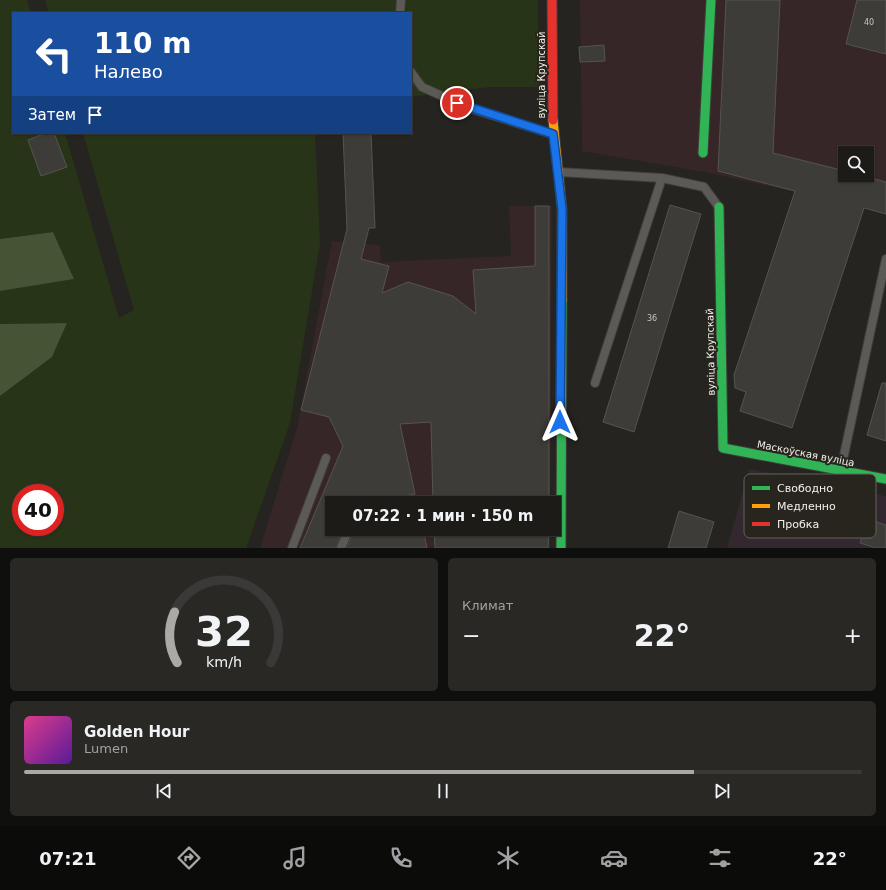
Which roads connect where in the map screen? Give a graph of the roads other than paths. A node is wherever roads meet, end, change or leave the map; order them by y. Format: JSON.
{"nodes":[{"id":1,"x":401,"y":0,"type":"edge"},
{"id":2,"x":552,"y":0,"type":"edge"},
{"id":3,"x":711,"y":0,"type":"edge"},
{"id":4,"x":400,"y":12,"type":"edge"},
{"id":5,"x":412,"y":73,"type":"edge"},
{"id":6,"x":553,"y":134,"type":"junction"},
{"id":7,"x":703,"y":154,"type":"dead end"},
{"id":8,"x":557,"y":172,"type":"junction"},
{"id":9,"x":662,"y":178,"type":"junction"},
{"id":10,"x":719,"y":207,"type":"joint"},
{"id":11,"x":886,"y":258,"type":"edge"},
{"id":12,"x":595,"y":382,"type":"dead end"},
{"id":13,"x":723,"y":448,"type":"joint"},
{"id":14,"x":326,"y":458,"type":"dead end"},
{"id":15,"x":841,"y":470,"type":"junction"},
{"id":16,"x":861,"y":474,"type":"edge"},
{"id":17,"x":876,"y":477,"type":"edge"},
{"id":18,"x":886,"y":479,"type":"edge"},
{"id":19,"x":346,"y":536,"type":"edge"},
{"id":20,"x":292,"y":548,"type":"edge"},
{"id":21,"x":341,"y":548,"type":"edge"},
{"id":22,"x":561,"y":548,"type":"edge"}],
"edges":[{"from":1,"to":4,"type":"lane"},
{"from":2,"to":6,"type":"street","name":"вуліца Крупскай"},
{"from":3,"to":7,"type":"street"},
{"from":5,"to":6,"type":"lane"},
{"from":6,"to":8,"type":"street","name":"вуліца Крупскай"},
{"from":8,"to":9,"type":"lane"},
{"from":8,"to":22,"type":"street","name":"вуліца Крупскай"},
{"from":9,"to":10,"type":"lane"},
{"from":9,"to":12,"type":"lane"},
{"from":10,"to":13,"type":"street","name":"вуліца Крупскай"},
{"from":11,"to":15,"type":"lane"},
{"from":13,"to":15,"type":"street","name":"Маскоўская вуліца"},
{"from":14,"to":20,"type":"lane"},
{"from":15,"to":16,"type":"street","name":"Маскоўская вуліца"},
{"from":17,"to":18,"type":"street","name":"Маскоўская вуліца"},
{"from":19,"to":21,"type":"lane"}]}
